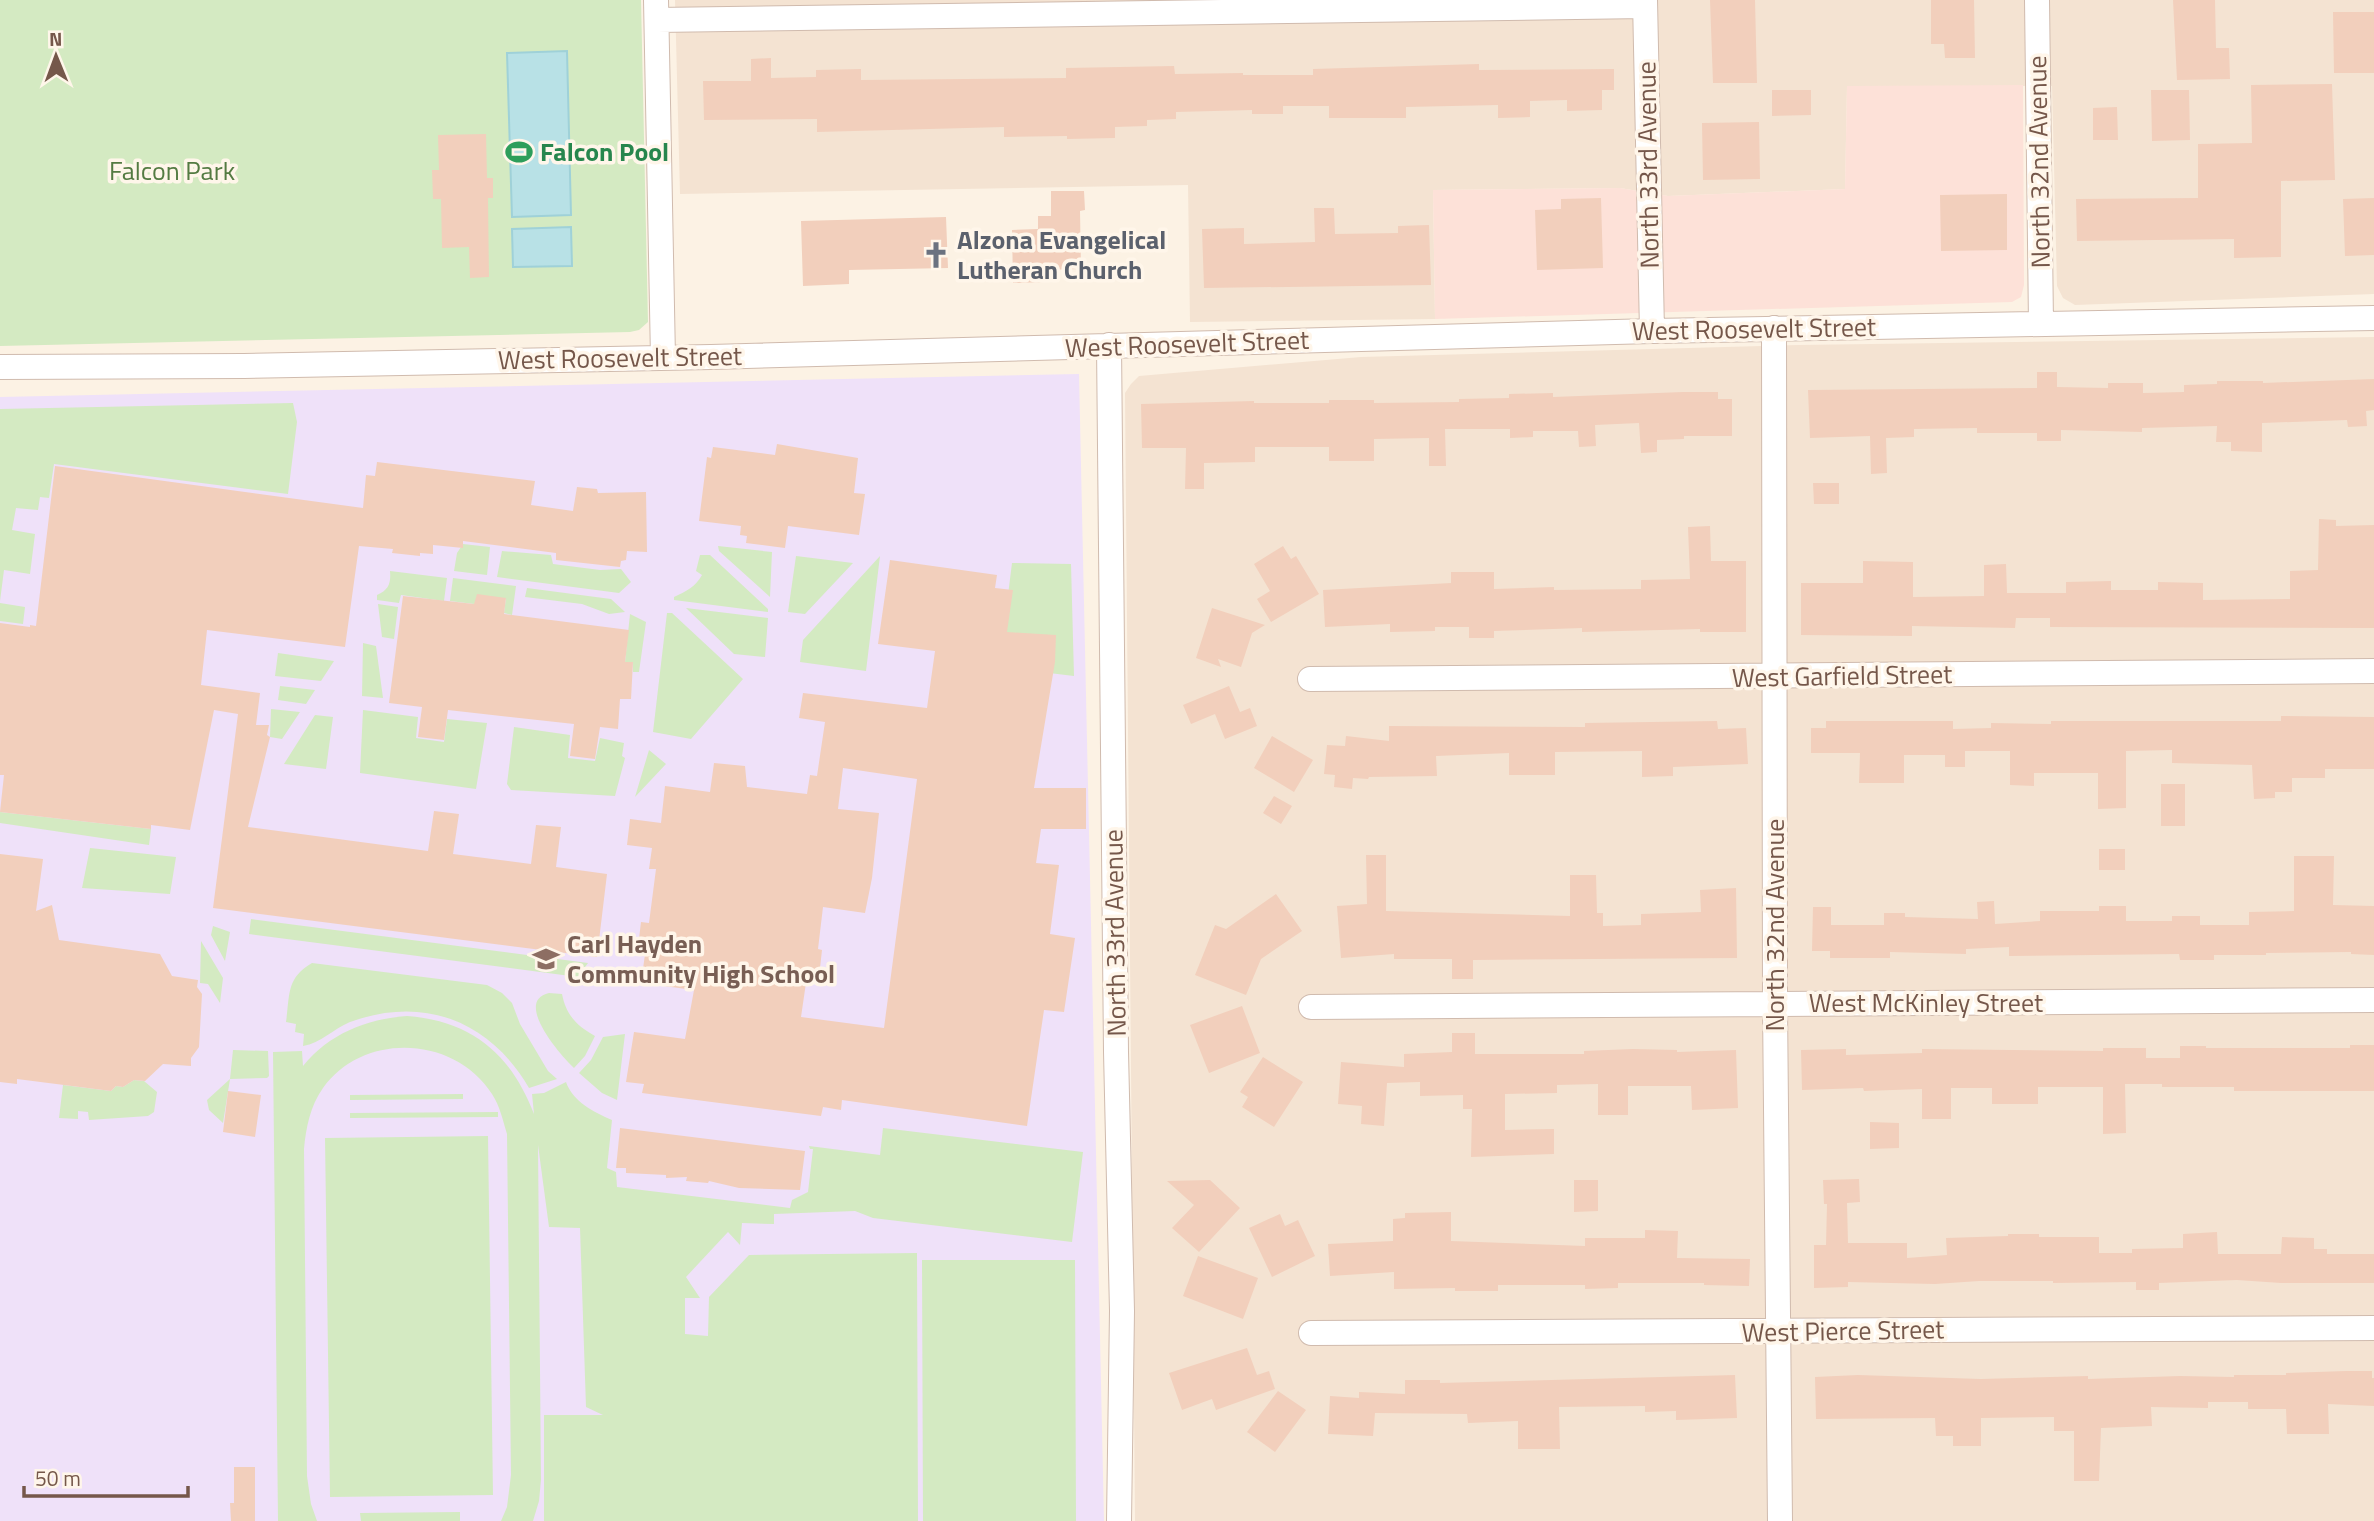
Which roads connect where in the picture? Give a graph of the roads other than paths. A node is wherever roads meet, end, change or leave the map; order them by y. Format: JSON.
{"nodes":[{"id":1,"x":2037,"y":0,"type":"edge"},
{"id":2,"x":1645,"y":3,"type":"edge"},
{"id":3,"x":657,"y":10,"type":"edge"},
{"id":4,"x":2374,"y":318,"type":"edge"},
{"id":5,"x":2041,"y":324,"type":"junction"},
{"id":6,"x":1774,"y":328,"type":"junction"},
{"id":7,"x":1652,"y":331,"type":"junction"},
{"id":8,"x":1109,"y":345,"type":"junction"},
{"id":9,"x":663,"y":358,"type":"junction"},
{"id":10,"x":0,"y":367,"type":"edge"},
{"id":11,"x":2374,"y":671,"type":"edge"},
{"id":12,"x":1775,"y":677,"type":"junction"},
{"id":13,"x":1310,"y":679,"type":"dead end"},
{"id":14,"x":2374,"y":1000,"type":"edge"},
{"id":15,"x":1775,"y":1005,"type":"junction"},
{"id":16,"x":1311,"y":1007,"type":"dead end"},
{"id":17,"x":2374,"y":1328,"type":"edge"},
{"id":18,"x":1778,"y":1331,"type":"junction"},
{"id":19,"x":1311,"y":1333,"type":"dead end"},
{"id":20,"x":1119,"y":1521,"type":"edge"},
{"id":21,"x":1780,"y":1521,"type":"edge"}],
"edges":[{"from":1,"to":5,"type":"street","name":"North 32nd Avenue"},
{"from":2,"to":3,"type":"street"},
{"from":2,"to":7,"type":"street","name":"North 33rd Avenue"},
{"from":3,"to":9,"type":"street"},
{"from":4,"to":5,"type":"street","name":"West Roosevelt Street"},
{"from":5,"to":6,"type":"street","name":"West Roosevelt Street"},
{"from":6,"to":7,"type":"street","name":"West Roosevelt Street"},
{"from":6,"to":12,"type":"street","name":"North 32nd Avenue"},
{"from":7,"to":8,"type":"street","name":"West Roosevelt Street"},
{"from":8,"to":9,"type":"street","name":"West Roosevelt Street"},
{"from":8,"to":20,"type":"street","name":"North 33rd Avenue"},
{"from":9,"to":10,"type":"street","name":"West Roosevelt Street"},
{"from":11,"to":12,"type":"street","name":"West Garfield Street"},
{"from":12,"to":13,"type":"street","name":"West Garfield Street"},
{"from":12,"to":15,"type":"street","name":"North 32nd Avenue"},
{"from":14,"to":15,"type":"street","name":"West McKinley Street"},
{"from":15,"to":16,"type":"street","name":"West McKinley Street"},
{"from":15,"to":18,"type":"street","name":"North 32nd Avenue"},
{"from":17,"to":18,"type":"street","name":"West Pierce Street"},
{"from":18,"to":19,"type":"street","name":"West Pierce Street"},
{"from":18,"to":21,"type":"street","name":"North 32nd Avenue"}]}
